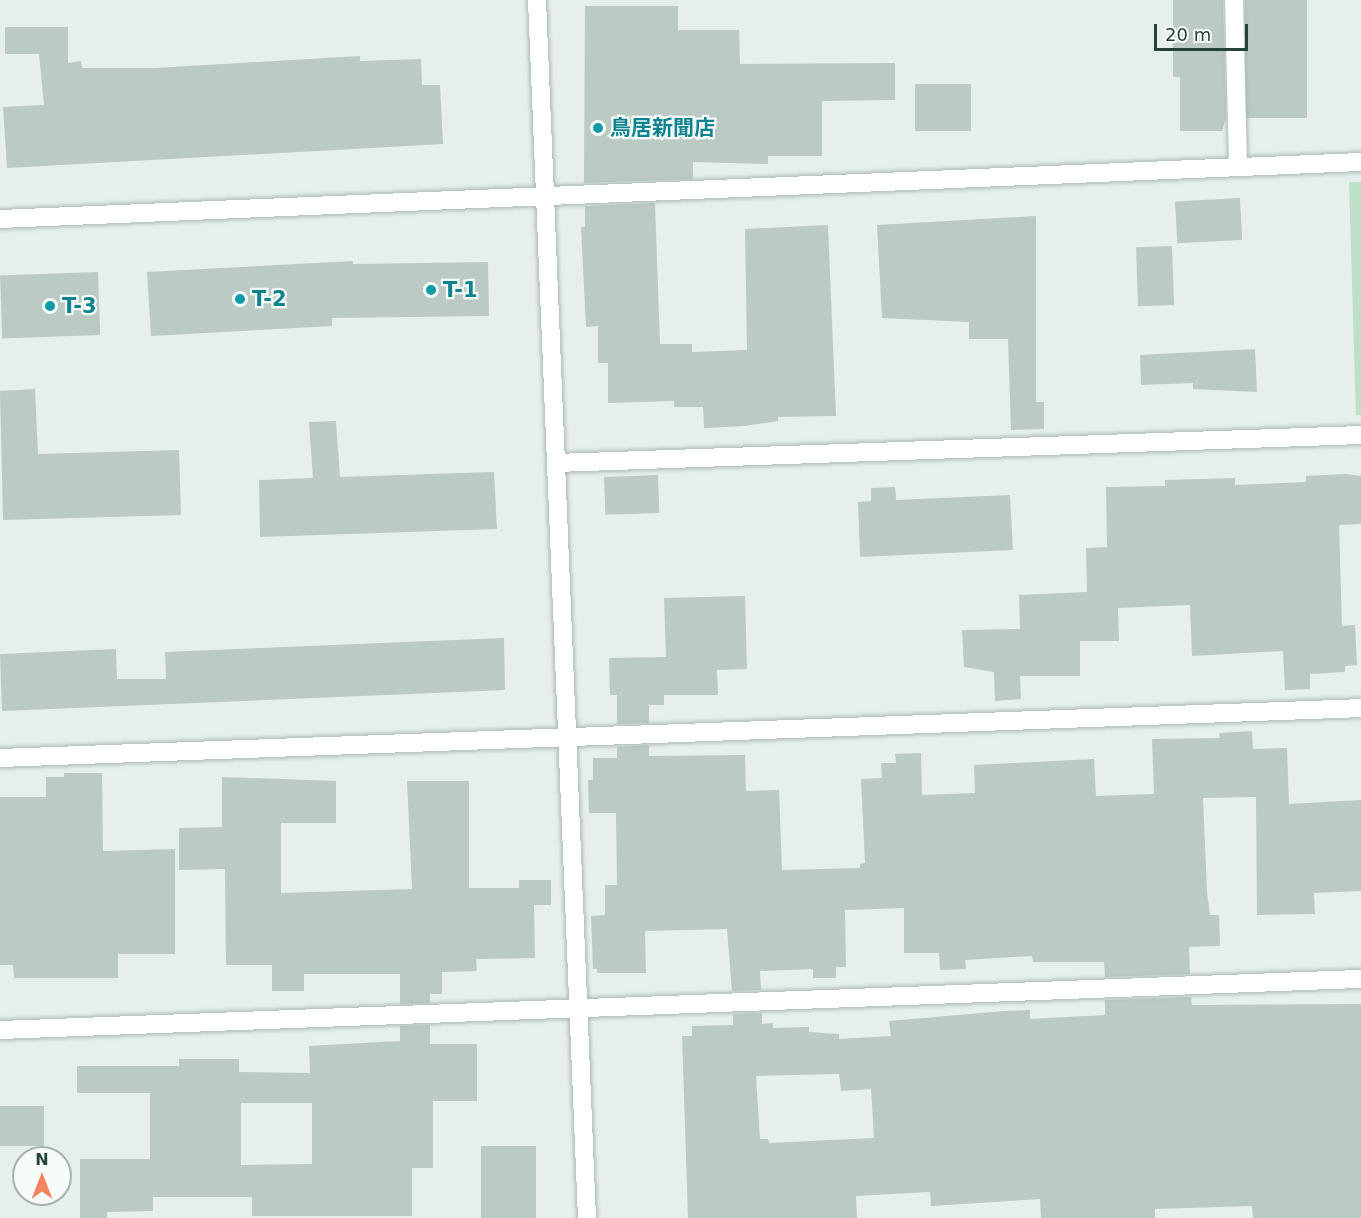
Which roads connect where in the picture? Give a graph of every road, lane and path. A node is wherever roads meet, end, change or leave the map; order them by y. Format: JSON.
{"nodes":[{"id":1,"x":537,"y":0,"type":"edge"},
{"id":2,"x":1234,"y":0,"type":"edge"},
{"id":3,"x":1361,"y":162,"type":"edge"},
{"id":4,"x":1238,"y":166,"type":"junction"},
{"id":5,"x":546,"y":197,"type":"junction"},
{"id":6,"x":0,"y":219,"type":"edge"},
{"id":7,"x":1361,"y":435,"type":"edge"},
{"id":8,"x":556,"y":463,"type":"junction"},
{"id":9,"x":1361,"y":708,"type":"edge"},
{"id":10,"x":567,"y":735,"type":"junction"},
{"id":11,"x":0,"y":758,"type":"edge"},
{"id":12,"x":1361,"y":979,"type":"edge"},
{"id":13,"x":579,"y":1006,"type":"junction"},
{"id":14,"x":0,"y":1030,"type":"edge"},
{"id":15,"x":587,"y":1218,"type":"edge"}],
"edges":[{"from":1,"to":5,"type":"street"},
{"from":2,"to":4,"type":"street"},
{"from":3,"to":4,"type":"street"},
{"from":4,"to":5,"type":"street"},
{"from":5,"to":6,"type":"street"},
{"from":5,"to":8,"type":"street"},
{"from":7,"to":8,"type":"street"},
{"from":8,"to":10,"type":"street"},
{"from":9,"to":10,"type":"street"},
{"from":10,"to":11,"type":"street"},
{"from":10,"to":13,"type":"street"},
{"from":12,"to":13,"type":"street"},
{"from":13,"to":14,"type":"street"},
{"from":13,"to":15,"type":"street"}]}
